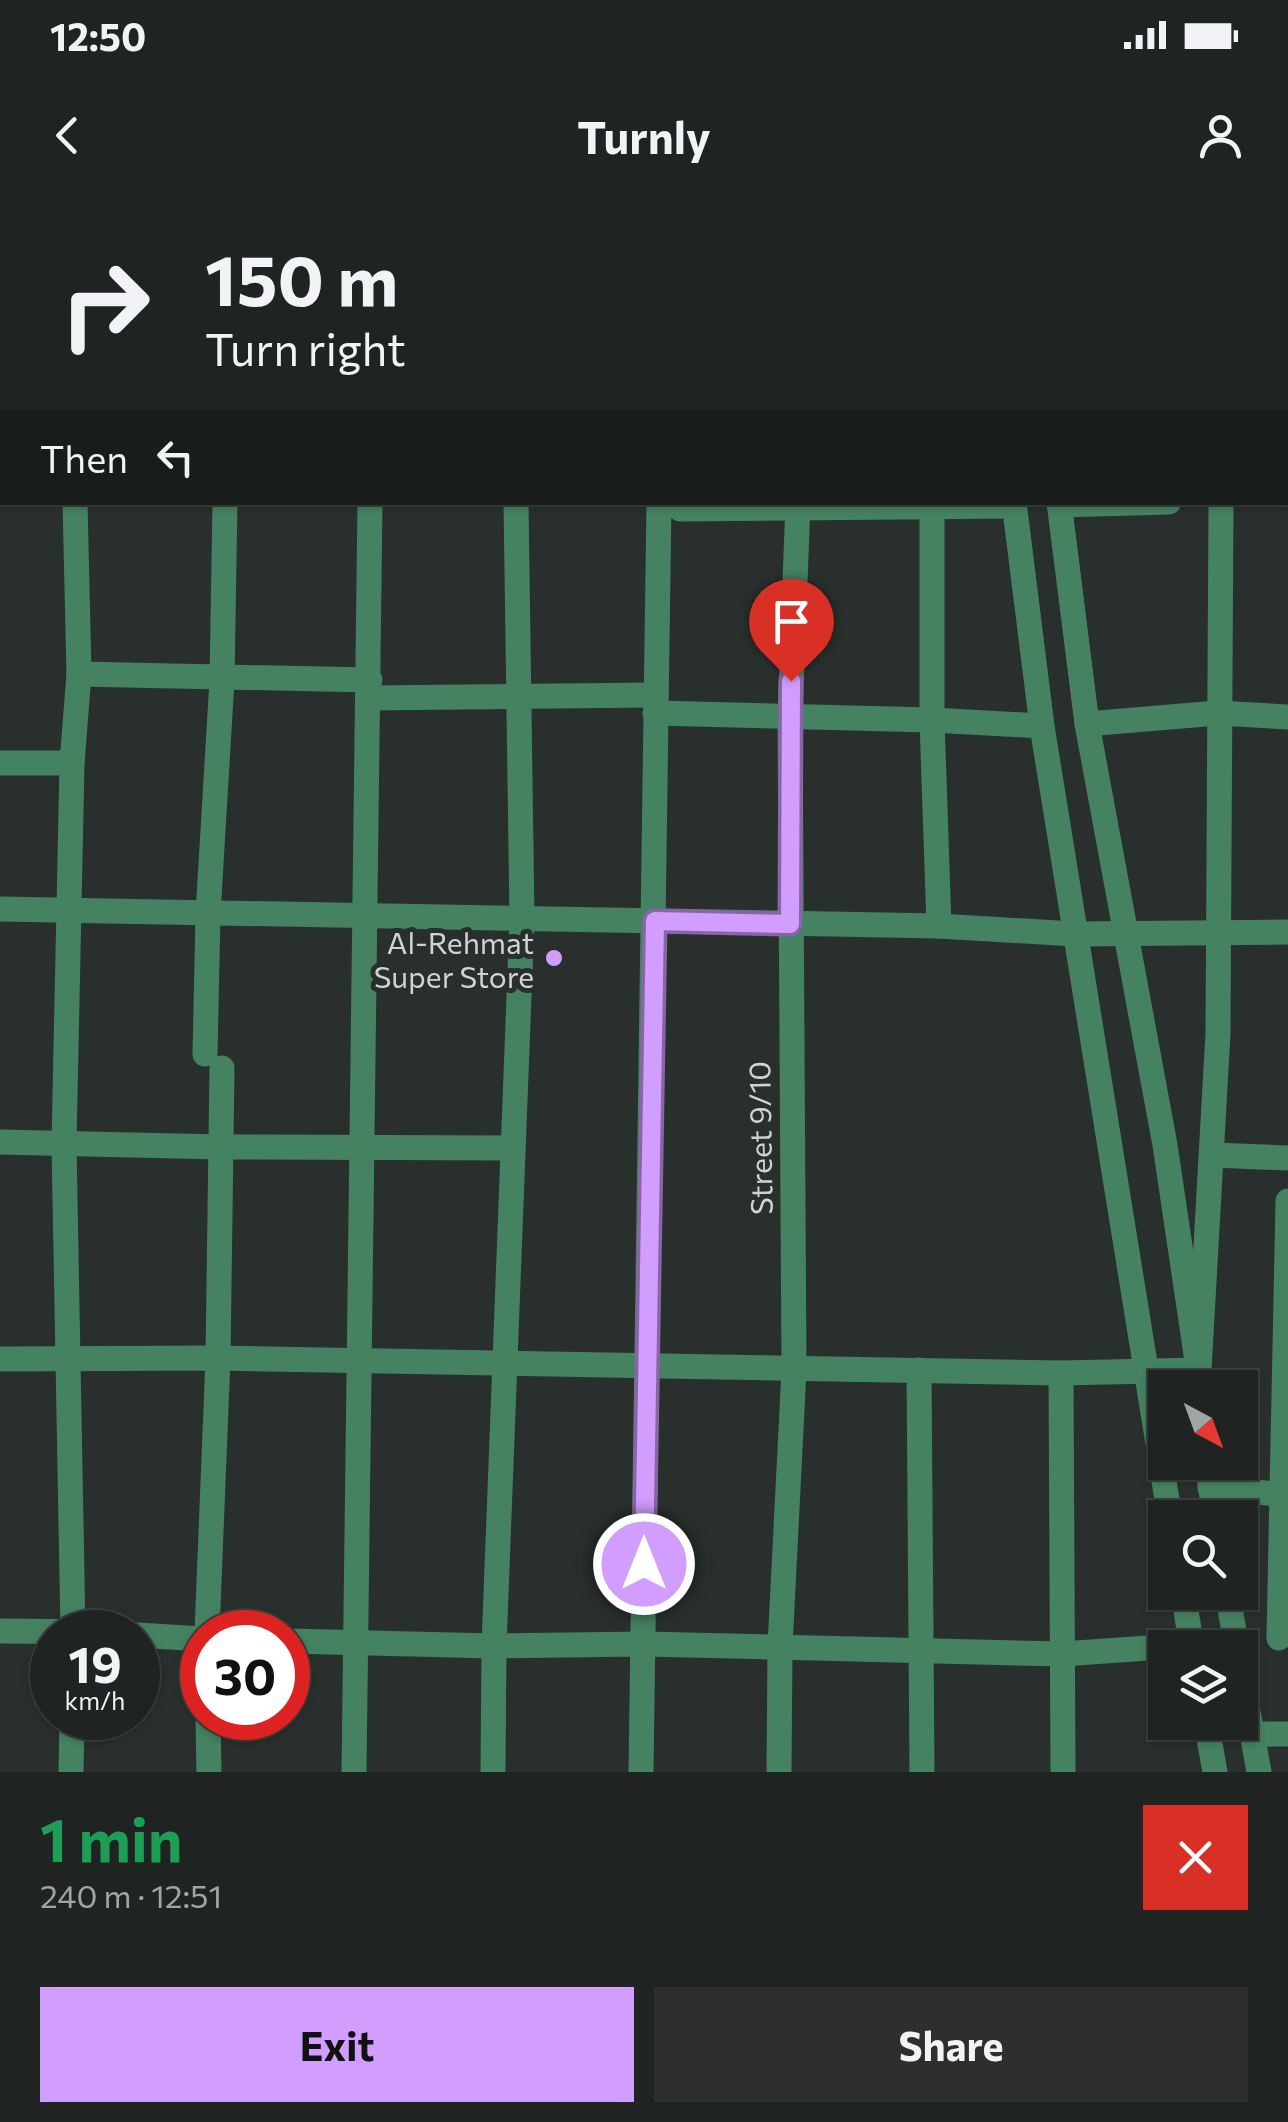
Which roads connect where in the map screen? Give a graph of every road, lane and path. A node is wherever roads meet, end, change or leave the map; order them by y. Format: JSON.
{"nodes":[{"id":1,"x":75,"y":505,"type":"edge"},
{"id":2,"x":225,"y":505,"type":"edge"},
{"id":3,"x":370,"y":505,"type":"edge"},
{"id":4,"x":516,"y":505,"type":"edge"},
{"id":5,"x":659,"y":505,"type":"edge"},
{"id":6,"x":676,"y":505,"type":"edge"},
{"id":7,"x":774,"y":505,"type":"edge"},
{"id":8,"x":798,"y":505,"type":"edge"},
{"id":9,"x":932,"y":505,"type":"edge"},
{"id":10,"x":1014,"y":505,"type":"edge"},
{"id":11,"x":1072,"y":505,"type":"edge"},
{"id":12,"x":1221,"y":505,"type":"edge"},
{"id":13,"x":79,"y":674,"type":"junction"},
{"id":14,"x":222,"y":676,"type":"junction"},
{"id":15,"x":370,"y":688,"type":"junction"},
{"id":16,"x":519,"y":697,"type":"junction"},
{"id":17,"x":655,"y":704,"type":"junction"},
{"id":18,"x":1218,"y":714,"type":"junction"},
{"id":19,"x":790,"y":716,"type":"junction"},
{"id":20,"x":1288,"y":717,"type":"edge"},
{"id":21,"x":932,"y":720,"type":"junction"},
{"id":22,"x":1086,"y":724,"type":"junction"},
{"id":23,"x":1042,"y":726,"type":"junction"},
{"id":24,"x":0,"y":763,"type":"edge"},
{"id":25,"x":72,"y":763,"type":"junction"},
{"id":26,"x":0,"y":909,"type":"edge"},
{"id":27,"x":68,"y":910,"type":"junction"},
{"id":28,"x":208,"y":914,"type":"junction"},
{"id":29,"x":364,"y":917,"type":"junction"},
{"id":30,"x":522,"y":919,"type":"junction"},
{"id":31,"x":655,"y":921,"type":"junction"},
{"id":32,"x":790,"y":924,"type":"junction"},
{"id":33,"x":939,"y":926,"type":"junction"},
{"id":34,"x":1220,"y":931,"type":"junction"},
{"id":35,"x":1288,"y":932,"type":"edge"},
{"id":36,"x":1075,"y":934,"type":"junction"},
{"id":37,"x":1124,"y":934,"type":"junction"},
{"id":38,"x":0,"y":1142,"type":"edge"},
{"id":39,"x":64,"y":1144,"type":"junction"},
{"id":40,"x":221,"y":1147,"type":"junction"},
{"id":41,"x":361,"y":1148,"type":"junction"},
{"id":42,"x":513,"y":1148,"type":"junction"},
{"id":43,"x":1212,"y":1156,"type":"junction"},
{"id":44,"x":1288,"y":1158,"type":"edge"},
{"id":45,"x":1288,"y":1201,"type":"edge"},
{"id":46,"x":218,"y":1358,"type":"junction"},
{"id":47,"x":0,"y":1359,"type":"edge"},
{"id":48,"x":66,"y":1359,"type":"junction"},
{"id":49,"x":359,"y":1360,"type":"junction"},
{"id":50,"x":506,"y":1365,"type":"junction"},
{"id":51,"x":646,"y":1366,"type":"junction"},
{"id":52,"x":794,"y":1370,"type":"junction"},
{"id":53,"x":919,"y":1370,"type":"junction"},
{"id":54,"x":1199,"y":1370,"type":"edge"},
{"id":55,"x":1200,"y":1370,"type":"edge"},
{"id":56,"x":1146,"y":1371,"type":"junction"},
{"id":57,"x":1061,"y":1373,"type":"junction"},
{"id":58,"x":1228,"y":1480,"type":"edge"},
{"id":59,"x":1285,"y":1495,"type":"edge"},
{"id":60,"x":1167,"y":1500,"type":"edge"},
{"id":61,"x":72,"y":1610,"type":"edge"},
{"id":62,"x":209,"y":1610,"type":"edge"},
{"id":63,"x":0,"y":1631,"type":"edge"},
{"id":64,"x":30,"y":1631,"type":"edge"},
{"id":65,"x":1279,"y":1638,"type":"dead end"},
{"id":66,"x":310,"y":1641,"type":"edge"},
{"id":67,"x":355,"y":1642,"type":"junction"},
{"id":68,"x":644,"y":1644,"type":"junction"},
{"id":69,"x":494,"y":1646,"type":"junction"},
{"id":70,"x":780,"y":1647,"type":"junction"},
{"id":71,"x":1148,"y":1649,"type":"edge"},
{"id":72,"x":921,"y":1650,"type":"junction"},
{"id":73,"x":1062,"y":1654,"type":"junction"},
{"id":74,"x":1258,"y":1734,"type":"edge"},
{"id":75,"x":1288,"y":1734,"type":"edge"},
{"id":76,"x":72,"y":1740,"type":"edge"},
{"id":77,"x":208,"y":1740,"type":"edge"},
{"id":78,"x":1209,"y":1740,"type":"edge"},
{"id":79,"x":1255,"y":1740,"type":"edge"},
{"id":80,"x":71,"y":1772,"type":"edge"},
{"id":81,"x":208,"y":1772,"type":"edge"},
{"id":82,"x":354,"y":1772,"type":"edge"},
{"id":83,"x":493,"y":1772,"type":"edge"},
{"id":84,"x":641,"y":1772,"type":"edge"},
{"id":85,"x":780,"y":1772,"type":"edge"},
{"id":86,"x":922,"y":1772,"type":"edge"},
{"id":87,"x":1063,"y":1772,"type":"edge"},
{"id":88,"x":1215,"y":1772,"type":"edge"},
{"id":89,"x":1259,"y":1772,"type":"edge"}],
"edges":[{"from":1,"to":13,"type":"street"},
{"from":2,"to":14,"type":"street"},
{"from":3,"to":15,"type":"street"},
{"from":4,"to":16,"type":"street"},
{"from":5,"to":17,"type":"street"},
{"from":6,"to":7,"type":"street"},
{"from":8,"to":19,"type":"street","name":"Street 9/10"},
{"from":9,"to":21,"type":"street"},
{"from":10,"to":23,"type":"street"},
{"from":11,"to":22,"type":"street"},
{"from":12,"to":18,"type":"street"},
{"from":13,"to":14,"type":"street"},
{"from":13,"to":25,"type":"street"},
{"from":14,"to":15,"type":"street"},
{"from":14,"to":28,"type":"street"},
{"from":15,"to":16,"type":"street"},
{"from":15,"to":29,"type":"street"},
{"from":16,"to":17,"type":"street"},
{"from":16,"to":30,"type":"street"},
{"from":17,"to":19,"type":"street"},
{"from":17,"to":31,"type":"street"},
{"from":18,"to":20,"type":"street"},
{"from":18,"to":22,"type":"street"},
{"from":18,"to":34,"type":"street"},
{"from":19,"to":21,"type":"street"},
{"from":19,"to":32,"type":"street","name":"Street 9/10"},
{"from":21,"to":23,"type":"street"},
{"from":21,"to":33,"type":"street"},
{"from":22,"to":37,"type":"street"},
{"from":23,"to":36,"type":"street"},
{"from":24,"to":25,"type":"street"},
{"from":25,"to":27,"type":"street"},
{"from":26,"to":27,"type":"street"},
{"from":27,"to":28,"type":"street"},
{"from":27,"to":39,"type":"street"},
{"from":28,"to":29,"type":"street"},
{"from":28,"to":40,"type":"street"},
{"from":29,"to":30,"type":"street"},
{"from":29,"to":41,"type":"street"},
{"from":30,"to":31,"type":"street"},
{"from":30,"to":42,"type":"street"},
{"from":31,"to":32,"type":"street"},
{"from":31,"to":51,"type":"street"},
{"from":32,"to":33,"type":"street"},
{"from":32,"to":52,"type":"street","name":"Street 9/10"},
{"from":33,"to":36,"type":"street"},
{"from":34,"to":35,"type":"street"},
{"from":34,"to":37,"type":"street"},
{"from":34,"to":43,"type":"street"},
{"from":36,"to":37,"type":"street"},
{"from":36,"to":56,"type":"street"},
{"from":37,"to":54,"type":"street"},
{"from":38,"to":39,"type":"street"},
{"from":39,"to":40,"type":"street"},
{"from":39,"to":48,"type":"street"},
{"from":40,"to":41,"type":"street"},
{"from":40,"to":46,"type":"street"},
{"from":41,"to":42,"type":"street"},
{"from":41,"to":49,"type":"street"},
{"from":42,"to":50,"type":"street"},
{"from":43,"to":44,"type":"street"},
{"from":43,"to":55,"type":"street"},
{"from":45,"to":59,"type":"street"},
{"from":46,"to":48,"type":"street"},
{"from":46,"to":49,"type":"street"},
{"from":46,"to":62,"type":"street"},
{"from":47,"to":48,"type":"street"},
{"from":48,"to":61,"type":"street"},
{"from":49,"to":50,"type":"street"},
{"from":49,"to":67,"type":"street"},
{"from":50,"to":51,"type":"street"},
{"from":50,"to":69,"type":"street"},
{"from":51,"to":52,"type":"street"},
{"from":51,"to":68,"type":"street"},
{"from":52,"to":53,"type":"street"},
{"from":52,"to":70,"type":"street","name":"Street 9/10"},
{"from":53,"to":57,"type":"street"},
{"from":53,"to":72,"type":"street"},
{"from":56,"to":57,"type":"street"},
{"from":56,"to":60,"type":"street"},
{"from":57,"to":73,"type":"street"},
{"from":58,"to":59,"type":"street"},
{"from":59,"to":65,"type":"street"},
{"from":63,"to":64,"type":"street"},
{"from":66,"to":67,"type":"street"},
{"from":67,"to":69,"type":"street"},
{"from":67,"to":82,"type":"street"},
{"from":68,"to":69,"type":"street"},
{"from":68,"to":70,"type":"street"},
{"from":68,"to":84,"type":"street"},
{"from":69,"to":83,"type":"street"},
{"from":70,"to":72,"type":"street"},
{"from":70,"to":85,"type":"street","name":"Street 9/10"},
{"from":71,"to":73,"type":"street"},
{"from":72,"to":73,"type":"street"},
{"from":72,"to":86,"type":"street"},
{"from":73,"to":87,"type":"street"},
{"from":74,"to":75,"type":"street"},
{"from":76,"to":80,"type":"street"},
{"from":77,"to":81,"type":"street"},
{"from":78,"to":88,"type":"street"},
{"from":79,"to":89,"type":"street"}]}
